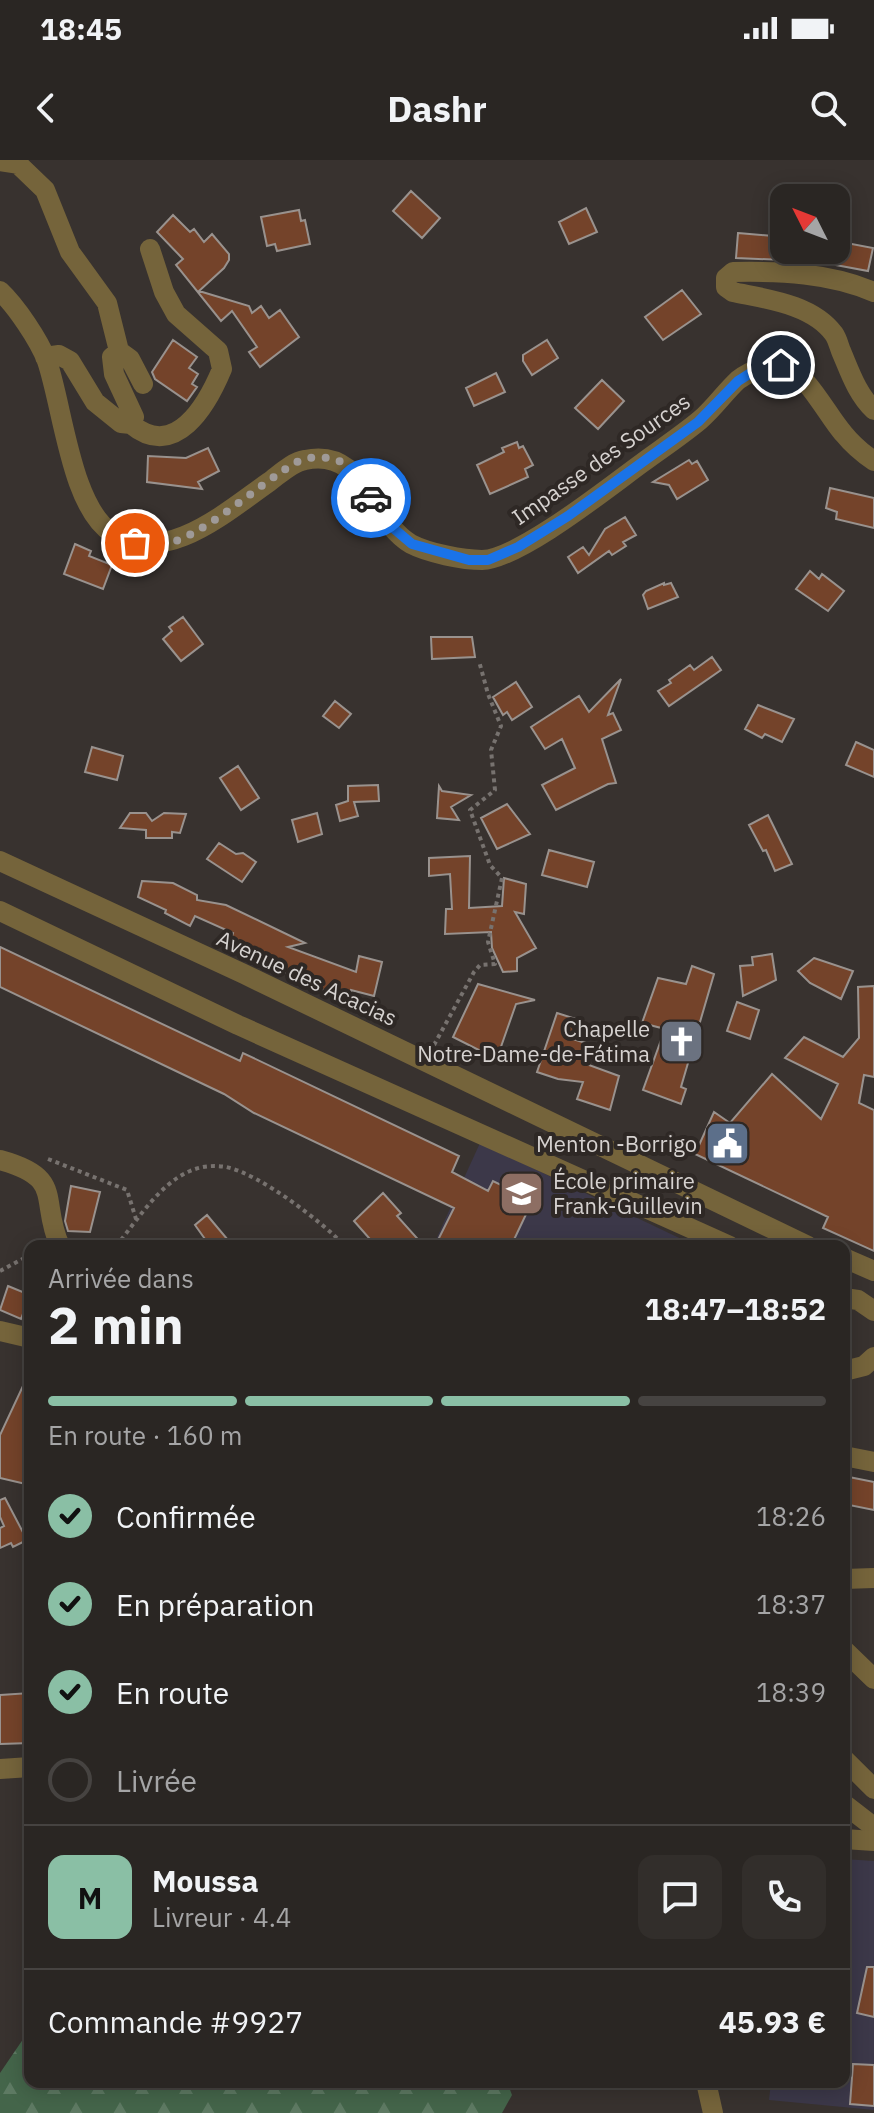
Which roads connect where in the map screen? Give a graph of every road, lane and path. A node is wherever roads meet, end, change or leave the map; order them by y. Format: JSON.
{"nodes":[{"id":1,"x":0,"y":161,"type":"edge"},
{"id":2,"x":150,"y":249,"type":"dead end"},
{"id":3,"x":0,"y":291,"type":"edge"},
{"id":4,"x":874,"y":292,"type":"edge"},
{"id":5,"x":183,"y":334,"type":"dead end"},
{"id":6,"x":119,"y":351,"type":"junction"},
{"id":7,"x":45,"y":357,"type":"junction"},
{"id":8,"x":220,"y":373,"type":"junction"},
{"id":9,"x":143,"y":384,"type":"dead end"},
{"id":10,"x":874,"y":410,"type":"edge"},
{"id":11,"x":131,"y":424,"type":"junction"},
{"id":12,"x":874,"y":461,"type":"edge"},
{"id":13,"x":479,"y":661,"type":"dead end"},
{"id":14,"x":0,"y":861,"type":"edge"},
{"id":15,"x":0,"y":911,"type":"edge"},
{"id":16,"x":426,"y":1061,"type":"junction"},
{"id":17,"x":35,"y":1154,"type":"dead end"},
{"id":18,"x":0,"y":1160,"type":"edge"},
{"id":19,"x":136,"y":1220,"type":"junction"},
{"id":20,"x":59,"y":1240,"type":"edge"},
{"id":21,"x":121,"y":1240,"type":"edge"},
{"id":22,"x":338,"y":1240,"type":"edge"},
{"id":23,"x":717,"y":1240,"type":"edge"},
{"id":24,"x":796,"y":1240,"type":"edge"},
{"id":25,"x":24,"y":1258,"type":"edge"},
{"id":26,"x":850,"y":1261,"type":"edge"},
{"id":27,"x":0,"y":1271,"type":"edge"},
{"id":28,"x":874,"y":1271,"type":"edge"},
{"id":29,"x":850,"y":1298,"type":"edge"},
{"id":30,"x":872,"y":1307,"type":"edge"},
{"id":31,"x":0,"y":1331,"type":"edge"},
{"id":32,"x":24,"y":1337,"type":"edge"},
{"id":33,"x":850,"y":1457,"type":"edge"},
{"id":34,"x":874,"y":1462,"type":"edge"},
{"id":35,"x":874,"y":1578,"type":"edge"},
{"id":36,"x":850,"y":1579,"type":"edge"},
{"id":37,"x":850,"y":1656,"type":"edge"},
{"id":38,"x":874,"y":1679,"type":"edge"},
{"id":39,"x":850,"y":1765,"type":"edge"},
{"id":40,"x":24,"y":1767,"type":"edge"},
{"id":41,"x":0,"y":1769,"type":"edge"},
{"id":42,"x":874,"y":1789,"type":"edge"},
{"id":43,"x":850,"y":1809,"type":"edge"},
{"id":44,"x":874,"y":1827,"type":"edge"},
{"id":45,"x":850,"y":1839,"type":"edge"},
{"id":46,"x":874,"y":1841,"type":"edge"},
{"id":47,"x":707,"y":2088,"type":"edge"},
{"id":48,"x":713,"y":2113,"type":"edge"}],
"edges":[{"from":1,"to":6,"type":"street"},
{"from":2,"to":8,"type":"street"},
{"from":3,"to":7,"type":"street","name":"Impasse des Sources"},
{"from":4,"to":10,"type":"street"},
{"from":5,"to":8,"type":"street"},
{"from":6,"to":9,"type":"street"},
{"from":6,"to":11,"type":"street"},
{"from":7,"to":11,"type":"street"},
{"from":7,"to":12,"type":"street","name":"Impasse des Sources"},
{"from":8,"to":11,"type":"street"},
{"from":13,"to":16,"type":"path"},
{"from":14,"to":16,"type":"street","name":"Avenue des Acacias"},
{"from":15,"to":23,"type":"street"},
{"from":16,"to":24,"type":"street","name":"Avenue des Acacias"},
{"from":17,"to":19,"type":"path"},
{"from":18,"to":20,"type":"street"},
{"from":19,"to":21,"type":"path"},
{"from":19,"to":22,"type":"path"},
{"from":25,"to":27,"type":"path"},
{"from":26,"to":28,"type":"street"},
{"from":29,"to":30,"type":"street"},
{"from":31,"to":32,"type":"street"},
{"from":33,"to":34,"type":"street"},
{"from":35,"to":36,"type":"street"},
{"from":37,"to":38,"type":"street"},
{"from":39,"to":42,"type":"street"},
{"from":40,"to":41,"type":"street"},
{"from":43,"to":44,"type":"street"},
{"from":45,"to":46,"type":"street"},
{"from":47,"to":48,"type":"street"}]}
